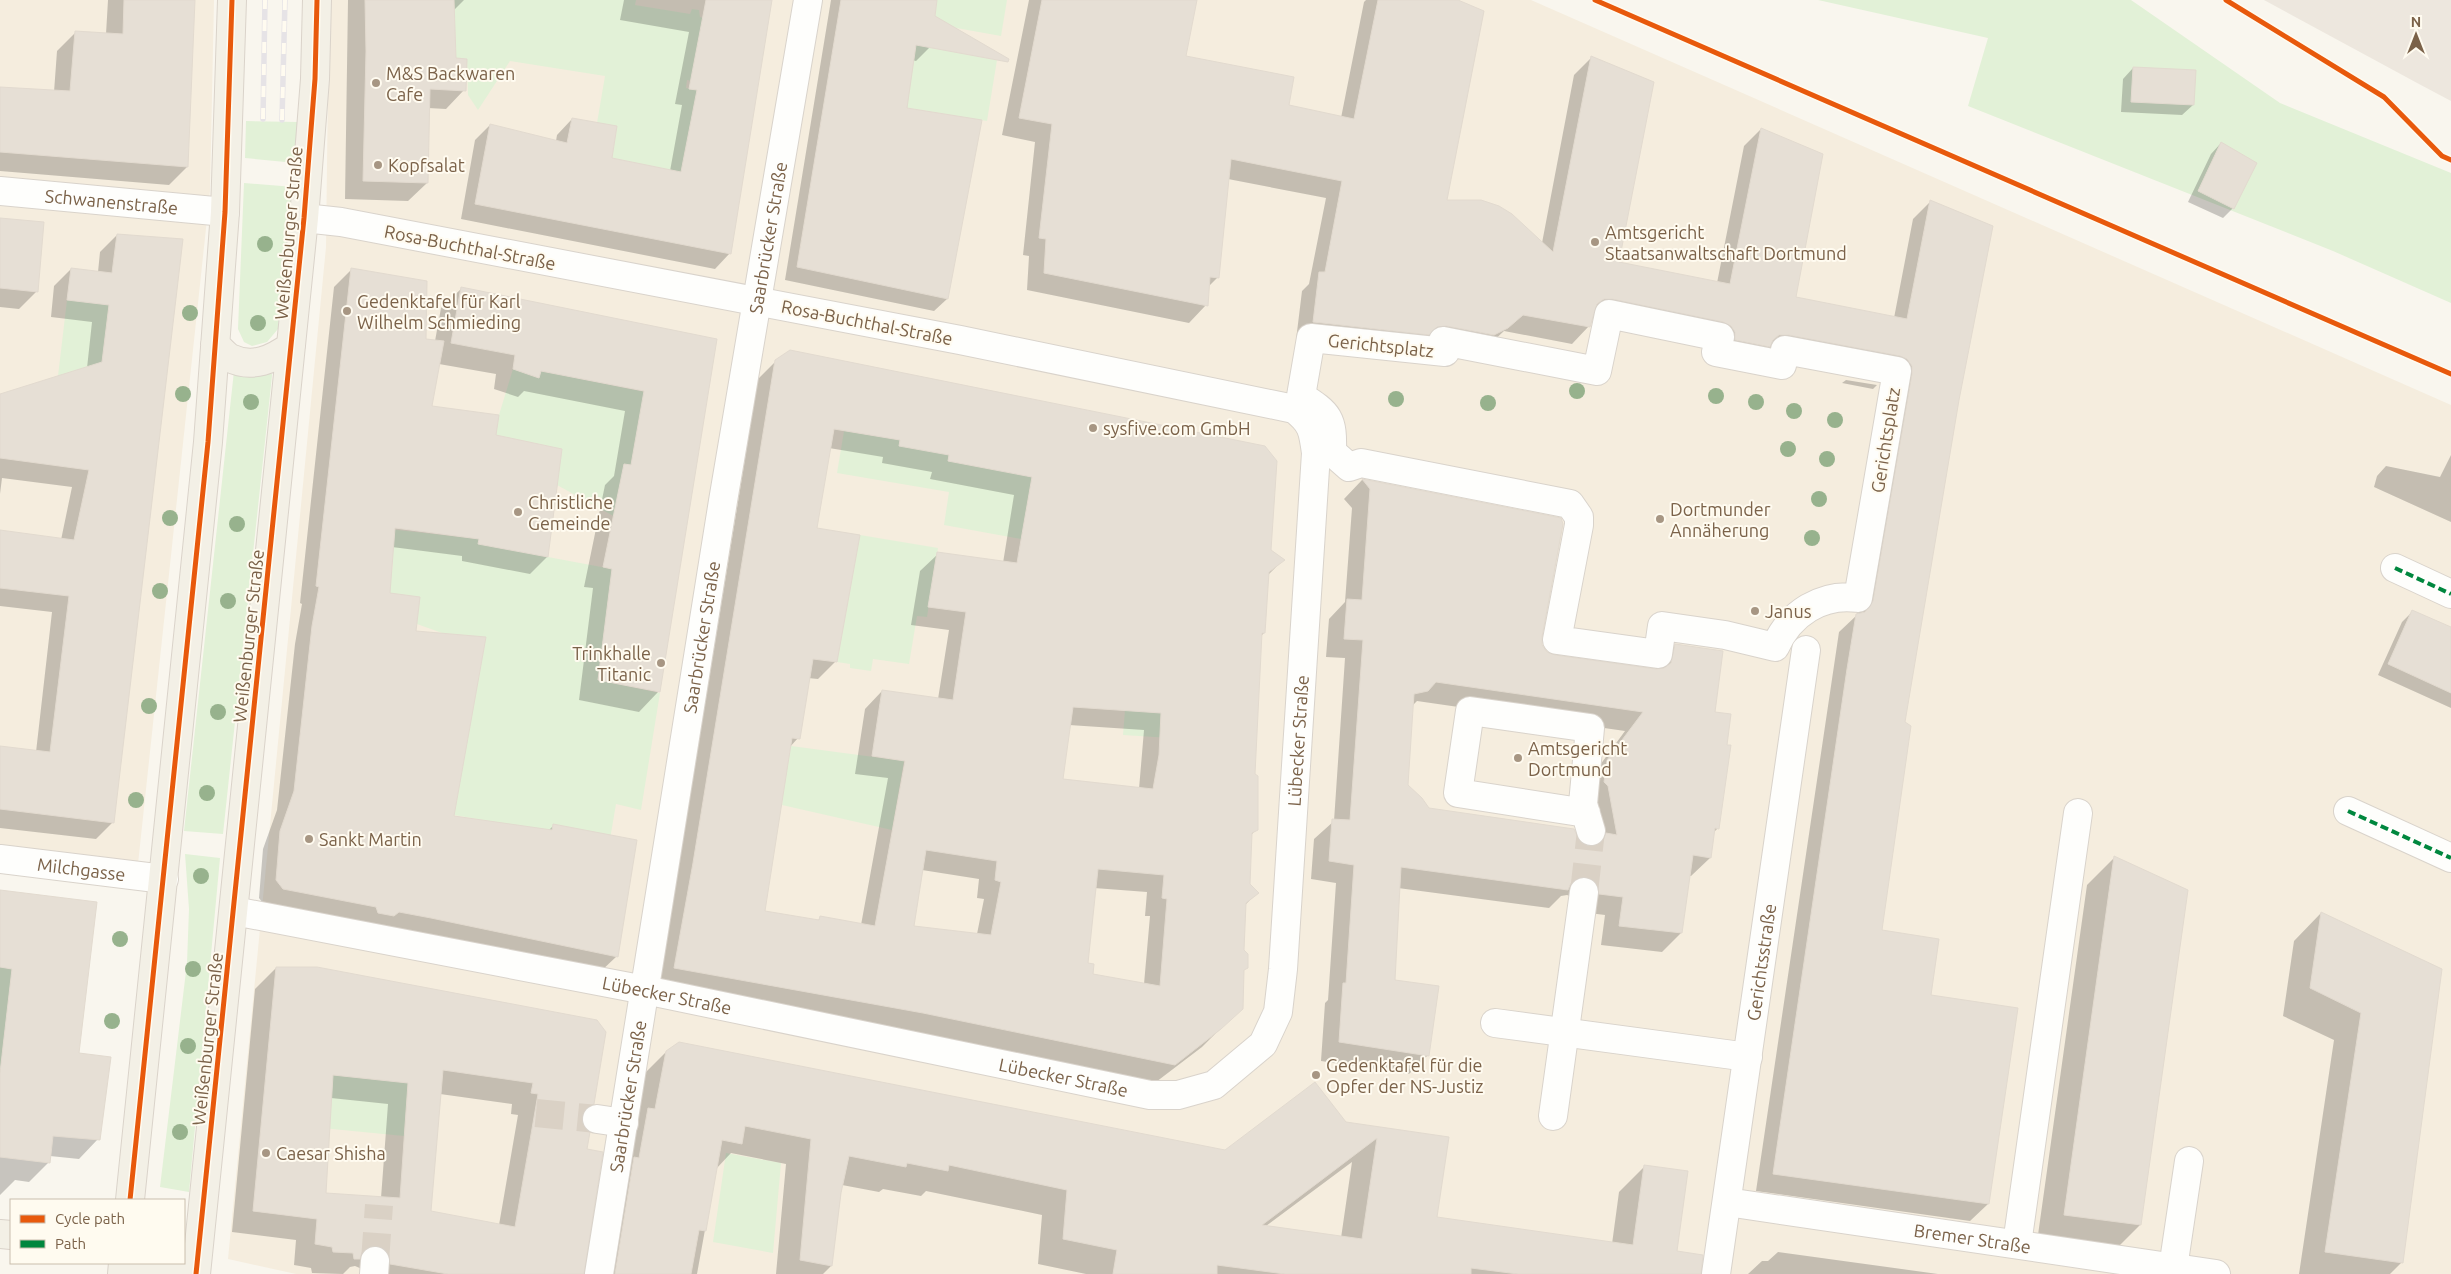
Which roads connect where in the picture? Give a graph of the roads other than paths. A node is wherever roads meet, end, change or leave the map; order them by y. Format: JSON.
{"nodes":[{"id":1,"x":232,"y":0,"type":"edge"},
{"id":2,"x":317,"y":0,"type":"edge"},
{"id":3,"x":808,"y":0,"type":"edge"},
{"id":4,"x":0,"y":191,"type":"edge"},
{"id":5,"x":225,"y":212,"type":"junction"},
{"id":6,"x":304,"y":218,"type":"junction"},
{"id":7,"x":758,"y":302,"type":"junction"},
{"id":8,"x":215,"y":344,"type":"junction"},
{"id":9,"x":290,"y":346,"type":"junction"},
{"id":10,"x":1308,"y":420,"type":"joint"},
{"id":11,"x":2395,"y":568,"type":"dead end"},
{"id":12,"x":2451,"y":594,"type":"edge"},
{"id":13,"x":1858,"y":598,"type":"joint"},
{"id":14,"x":1806,"y":650,"type":"dead end"},
{"id":15,"x":2348,"y":811,"type":"dead end"},
{"id":16,"x":2078,"y":813,"type":"dead end"},
{"id":17,"x":1588,"y":822,"type":"joint"},
{"id":18,"x":2451,"y":858,"type":"edge"},
{"id":19,"x":0,"y":859,"type":"edge"},
{"id":20,"x":164,"y":879,"type":"junction"},
{"id":21,"x":1584,"y":892,"type":"tunnel mouth"},
{"id":22,"x":234,"y":910,"type":"junction"},
{"id":23,"x":645,"y":990,"type":"junction"},
{"id":24,"x":1495,"y":1023,"type":"dead end"},
{"id":25,"x":1564,"y":1032,"type":"junction"},
{"id":26,"x":1748,"y":1057,"type":"junction"},
{"id":27,"x":1553,"y":1116,"type":"dead end"},
{"id":28,"x":597,"y":1119,"type":"tunnel mouth"},
{"id":29,"x":624,"y":1123,"type":"junction"},
{"id":30,"x":2188,"y":1161,"type":"dead end"},
{"id":31,"x":130,"y":1199,"type":"edge"},
{"id":32,"x":1727,"y":1202,"type":"junction"},
{"id":33,"x":2017,"y":1244,"type":"junction"},
{"id":34,"x":146,"y":1264,"type":"edge"},
{"id":35,"x":2173,"y":1268,"type":"junction"},
{"id":36,"x":196,"y":1274,"type":"edge"},
{"id":37,"x":599,"y":1274,"type":"edge"},
{"id":38,"x":1716,"y":1274,"type":"edge"},
{"id":39,"x":2216,"y":1274,"type":"edge"}],
"edges":[{"from":1,"to":5,"type":"main road"},
{"from":2,"to":6,"type":"main road","name":"Weißenburger Straße"},
{"from":3,"to":7,"type":"street","name":"Saarbrücker Straße"},
{"from":4,"to":5,"type":"street","name":"Schwanenstraße"},
{"from":5,"to":8,"type":"main road"},
{"from":6,"to":7,"type":"street","name":"Rosa-Buchthal-Straße"},
{"from":6,"to":9,"type":"main road","name":"Weißenburger Straße"},
{"from":7,"to":10,"type":"street","name":"Rosa-Buchthal-Straße"},
{"from":7,"to":23,"type":"street","name":"Saarbrücker Straße"},
{"from":8,"to":9,"type":"main road"},
{"from":8,"to":20,"type":"main road"},
{"from":9,"to":22,"type":"main road","name":"Weißenburger Straße"},
{"from":10,"to":23,"type":"street","name":"Lübecker Straße"},
{"from":11,"to":12,"type":"street"},
{"from":13,"to":13,"type":"street","name":"Gerichtsplatz"},
{"from":14,"to":26,"type":"street","name":"Gerichtsstraße"},
{"from":15,"to":18,"type":"street"},
{"from":16,"to":33,"type":"street"},
{"from":17,"to":17,"type":"street"},
{"from":19,"to":20,"type":"street","name":"Milchgasse"},
{"from":20,"to":31,"type":"main road"},
{"from":21,"to":25,"type":"street"},
{"from":22,"to":23,"type":"street","name":"Lübecker Straße"},
{"from":22,"to":36,"type":"main road","name":"Weißenburger Straße"},
{"from":23,"to":29,"type":"street","name":"Saarbrücker Straße"},
{"from":24,"to":25,"type":"street"},
{"from":25,"to":26,"type":"street"},
{"from":25,"to":27,"type":"street"},
{"from":26,"to":32,"type":"street","name":"Gerichtsstraße"},
{"from":28,"to":29,"type":"street"},
{"from":29,"to":37,"type":"street","name":"Saarbrücker Straße"},
{"from":30,"to":35,"type":"street"},
{"from":32,"to":33,"type":"street","name":"Bremer Straße"},
{"from":32,"to":38,"type":"street","name":"Gerichtsstraße"},
{"from":33,"to":35,"type":"street","name":"Bremer Straße"},
{"from":34,"to":36,"type":"main road"},
{"from":35,"to":39,"type":"street","name":"Bremer Straße"}]}
